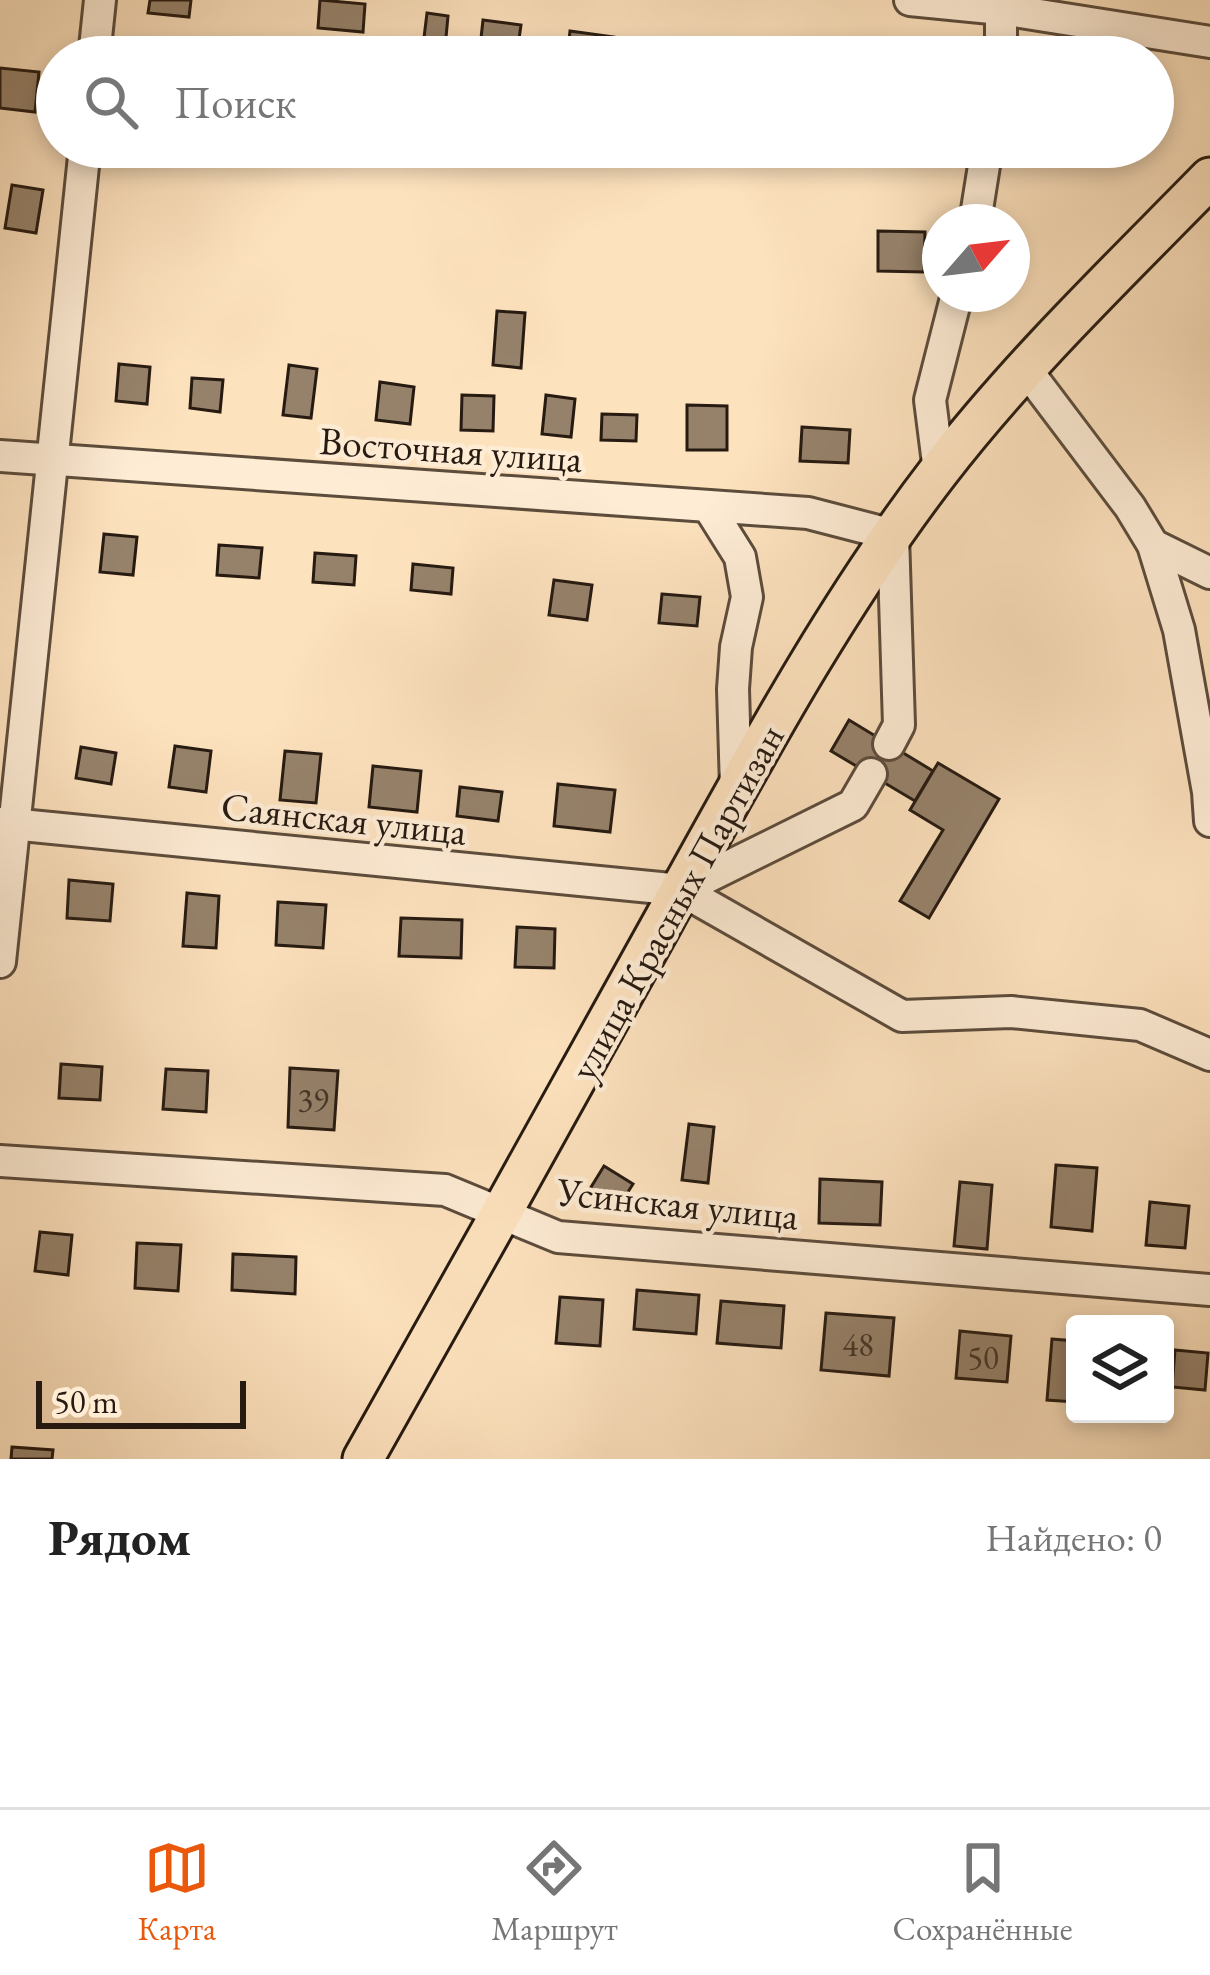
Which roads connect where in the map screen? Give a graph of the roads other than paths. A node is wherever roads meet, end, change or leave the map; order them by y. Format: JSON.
{"nodes":[{"id":1,"x":100,"y":0,"type":"edge"},
{"id":2,"x":910,"y":0,"type":"edge"},
{"id":3,"x":1001,"y":4,"type":"edge"},
{"id":4,"x":96,"y":36,"type":"edge"},
{"id":5,"x":1001,"y":36,"type":"edge"},
{"id":6,"x":1210,"y":42,"type":"edge"},
{"id":7,"x":83,"y":168,"type":"edge"},
{"id":8,"x":984,"y":168,"type":"edge"},
{"id":9,"x":1210,"y":178,"type":"edge"},
{"id":10,"x":978,"y":204,"type":"edge"},
{"id":11,"x":952,"y":312,"type":"edge"},
{"id":12,"x":1025,"y":368,"type":"junction"},
{"id":13,"x":0,"y":455,"type":"edge"},
{"id":14,"x":51,"y":460,"type":"junction"},
{"id":15,"x":939,"y":471,"type":"junction"},
{"id":16,"x":708,"y":506,"type":"junction"},
{"id":17,"x":893,"y":535,"type":"junction"},
{"id":18,"x":1153,"y":545,"type":"junction"},
{"id":19,"x":1210,"y":573,"type":"edge"},
{"id":20,"x":889,"y":744,"type":"dead end"},
{"id":21,"x":871,"y":774,"type":"dead end"},
{"id":22,"x":736,"y":788,"type":"junction"},
{"id":23,"x":1210,"y":821,"type":"edge"},
{"id":24,"x":8,"y":824,"type":"edge"},
{"id":25,"x":681,"y":890,"type":"junction"},
{"id":26,"x":0,"y":962,"type":"edge"},
{"id":27,"x":1210,"y":1055,"type":"edge"},
{"id":28,"x":0,"y":1161,"type":"edge"},
{"id":29,"x":503,"y":1212,"type":"junction"},
{"id":30,"x":1210,"y":1290,"type":"edge"},
{"id":31,"x":363,"y":1459,"type":"edge"}],
"edges":[{"from":1,"to":4,"type":"street"},
{"from":2,"to":3,"type":"street"},
{"from":3,"to":5,"type":"street"},
{"from":3,"to":6,"type":"street"},
{"from":7,"to":14,"type":"street"},
{"from":8,"to":10,"type":"street"},
{"from":9,"to":12,"type":"main road","name":"улица Красных Партизан"},
{"from":11,"to":15,"type":"street"},
{"from":12,"to":15,"type":"main road","name":"улица Красных Партизан"},
{"from":12,"to":18,"type":"street"},
{"from":13,"to":14,"type":"street","name":"Восточная улица"},
{"from":14,"to":16,"type":"street","name":"Восточная улица"},
{"from":14,"to":24,"type":"street"},
{"from":15,"to":17,"type":"main road","name":"улица Красных Партизан"},
{"from":16,"to":17,"type":"street","name":"Восточная улица"},
{"from":16,"to":22,"type":"street"},
{"from":17,"to":20,"type":"street"},
{"from":17,"to":22,"type":"main road","name":"улица Красных Партизан"},
{"from":18,"to":19,"type":"street"},
{"from":18,"to":23,"type":"street"},
{"from":21,"to":25,"type":"street"},
{"from":22,"to":25,"type":"main road","name":"улица Красных Партизан"},
{"from":24,"to":25,"type":"street","name":"Саянская улица"},
{"from":24,"to":26,"type":"street"},
{"from":25,"to":27,"type":"street"},
{"from":25,"to":29,"type":"main road","name":"улица Красных Партизан"},
{"from":28,"to":29,"type":"street","name":"Усинская улица"},
{"from":29,"to":30,"type":"street","name":"Усинская улица"},
{"from":29,"to":31,"type":"main road","name":"улица Красных Партизан"}]}
